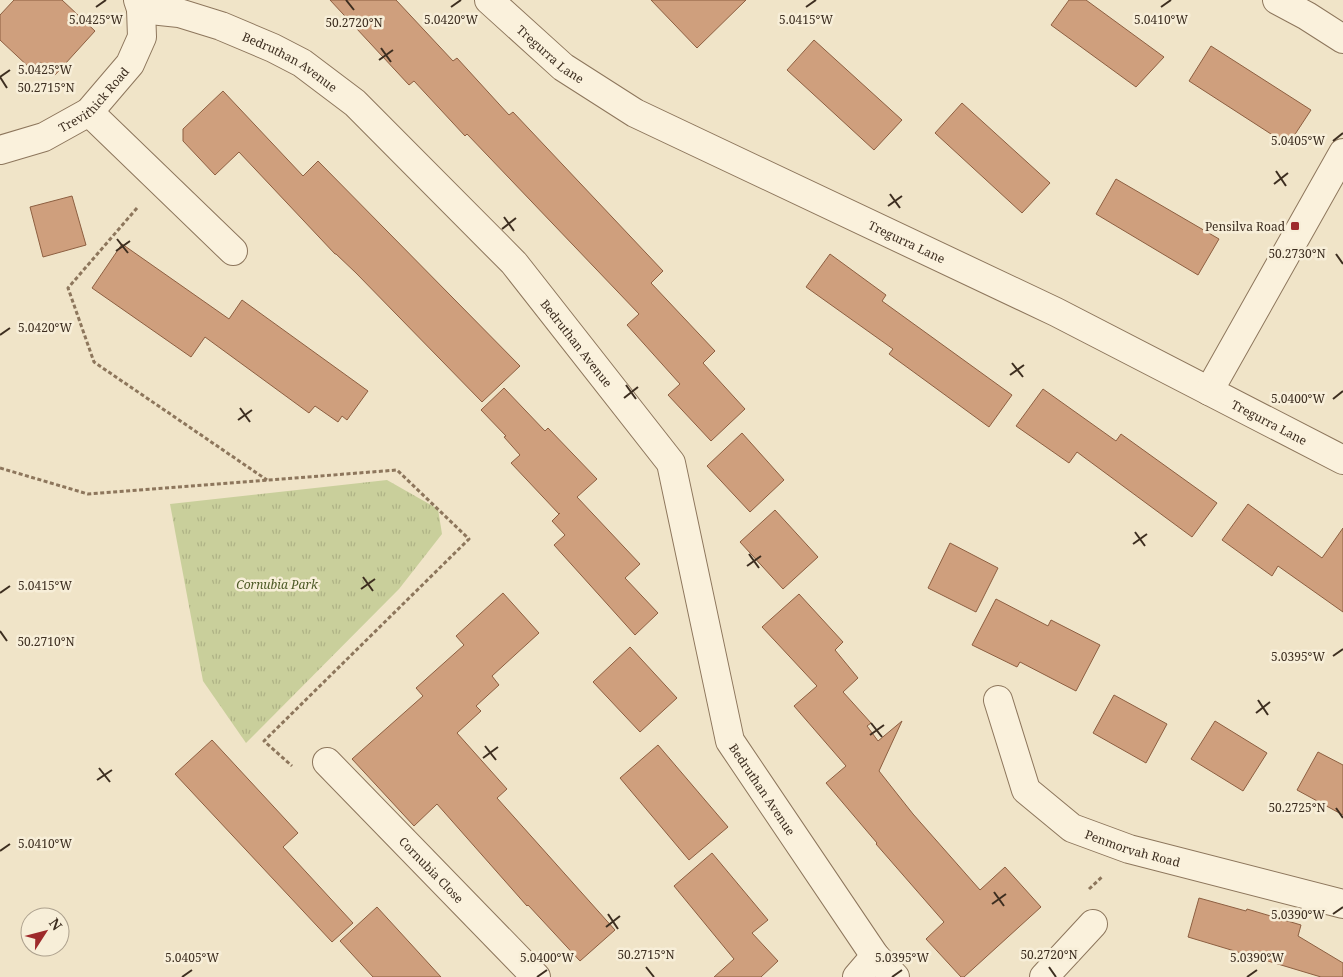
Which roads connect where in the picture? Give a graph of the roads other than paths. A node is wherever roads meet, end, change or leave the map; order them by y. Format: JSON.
{"nodes":[{"id":1,"x":489,"y":0,"type":"edge"},
{"id":2,"x":1277,"y":0,"type":"edge"},
{"id":3,"x":139,"y":4,"type":"edge"},
{"id":4,"x":1343,"y":39,"type":"edge"},
{"id":5,"x":89,"y":112,"type":"junction"},
{"id":6,"x":0,"y":150,"type":"edge"},
{"id":7,"x":1343,"y":153,"type":"edge"},
{"id":8,"x":233,"y":251,"type":"dead end"},
{"id":9,"x":1209,"y":391,"type":"junction"},
{"id":10,"x":1343,"y":460,"type":"edge"},
{"id":11,"x":998,"y":700,"type":"dead end"},
{"id":12,"x":327,"y":762,"type":"road end"},
{"id":13,"x":1343,"y":904,"type":"edge"},
{"id":14,"x":1093,"y":924,"type":"road end"},
{"id":15,"x":875,"y":956,"type":"junction"},
{"id":16,"x":536,"y":977,"type":"edge"},
{"id":17,"x":856,"y":977,"type":"edge"},
{"id":18,"x":895,"y":977,"type":"edge"},
{"id":19,"x":1044,"y":977,"type":"edge"}],
"edges":[{"from":1,"to":9,"type":"street","name":"Tregurra Lane"},
{"from":2,"to":4,"type":"street"},
{"from":3,"to":5,"type":"street","name":"Trevithick Road"},
{"from":3,"to":15,"type":"street","name":"Bedruthan Avenue"},
{"from":5,"to":6,"type":"street","name":"Trevithick Road"},
{"from":5,"to":8,"type":"street"},
{"from":7,"to":9,"type":"street"},
{"from":9,"to":10,"type":"street","name":"Tregurra Lane"},
{"from":11,"to":13,"type":"street","name":"Penmorvah Road"},
{"from":12,"to":16,"type":"street","name":"Cornubia Close"},
{"from":14,"to":19,"type":"street"},
{"from":15,"to":17,"type":"street"},
{"from":15,"to":18,"type":"street","name":"Bedruthan Avenue"}]}
